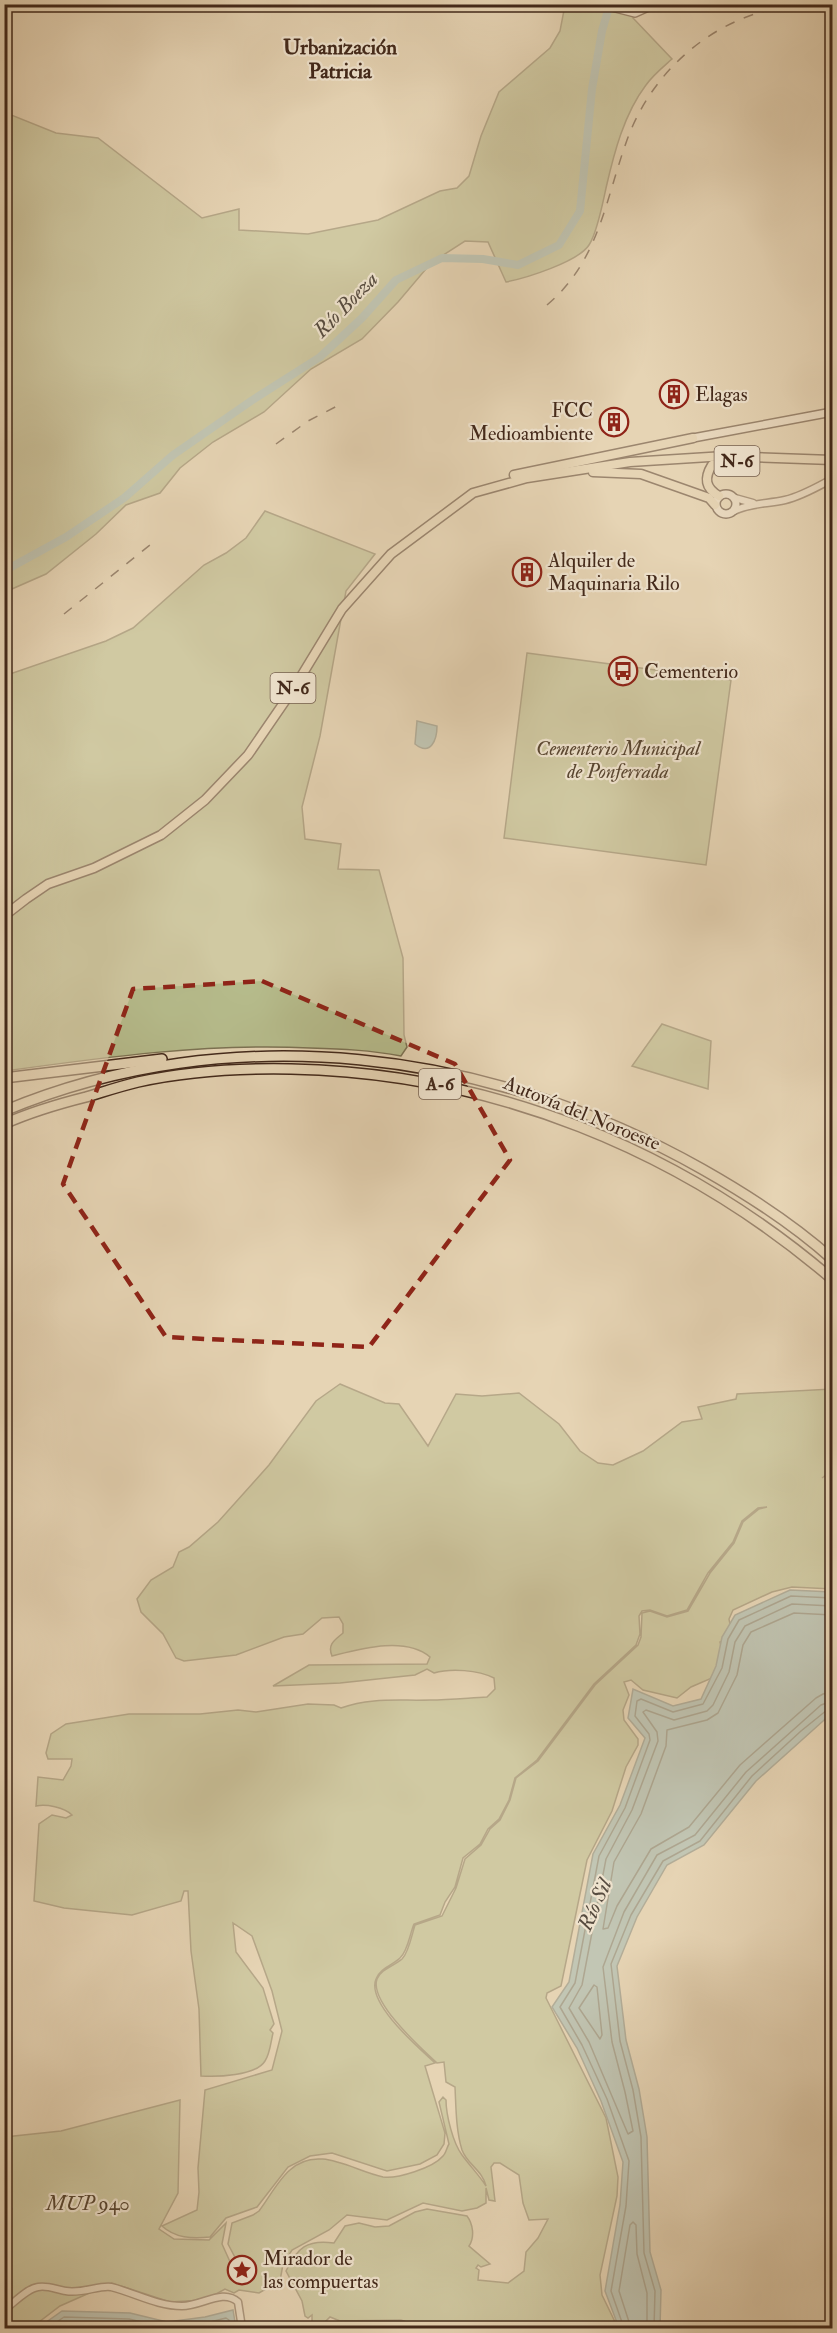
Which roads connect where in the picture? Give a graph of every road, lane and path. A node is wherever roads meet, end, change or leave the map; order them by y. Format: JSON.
{"nodes":[{"id":1,"x":600,"y":4,"type":"edge"},
{"id":2,"x":655,"y":4,"type":"edge"},
{"id":3,"x":832,"y":412,"type":"edge"},
{"id":4,"x":693,"y":438,"type":"joint"},
{"id":5,"x":801,"y":458,"type":"junction"},
{"id":6,"x":832,"y":460,"type":"edge"},
{"id":7,"x":527,"y":478,"type":"junction"},
{"id":8,"x":832,"y":479,"type":"edge"},
{"id":9,"x":473,"y":493,"type":"junction"},
{"id":10,"x":735,"y":498,"type":"junction"},
{"id":11,"x":717,"y":500,"type":"junction"},
{"id":12,"x":753,"y":504,"type":"junction"},
{"id":13,"x":734,"y":511,"type":"junction"},
{"id":14,"x":4,"y":916,"type":"edge"},
{"id":15,"x":337,"y":1058,"type":"junction"},
{"id":16,"x":4,"y":1078,"type":"edge"},
{"id":17,"x":83,"y":1097,"type":"junction"},
{"id":18,"x":4,"y":1111,"type":"edge"},
{"id":19,"x":4,"y":1124,"type":"edge"},
{"id":20,"x":4,"y":1128,"type":"edge"},
{"id":21,"x":832,"y":1259,"type":"edge"},
{"id":22,"x":832,"y":1279,"type":"edge"},
{"id":23,"x":4,"y":2310,"type":"edge"},
{"id":24,"x":242,"y":2328,"type":"edge"}],
"edges":[{"from":1,"to":2,"type":"main road"},
{"from":3,"to":4,"type":"main road"},
{"from":4,"to":9,"type":"highway"},
{"from":5,"to":6,"type":"highway","number":"N-6"},
{"from":5,"to":7,"type":"highway","number":"N-6"},
{"from":5,"to":11,"type":"highway","number":"N-6"},
{"from":7,"to":9,"type":"highway","number":"N-6"},
{"from":7,"to":11,"type":"highway"},
{"from":8,"to":12,"type":"street"},
{"from":9,"to":14,"type":"highway","number":"N-6"},
{"from":10,"to":11,"type":"main road"},
{"from":10,"to":12,"type":"street"},
{"from":10,"to":13,"type":"main road"},
{"from":11,"to":13,"type":"main road"},
{"from":12,"to":13,"type":"street"},
{"from":15,"to":16,"type":"highway"},
{"from":15,"to":18,"type":"highway","name":"Autovía del Noroeste","number":"A-6"},
{"from":15,"to":21,"type":"highway","name":"Autovía del Noroeste","number":"A-6"},
{"from":17,"to":19,"type":"highway","name":"Autovía del Noroeste","number":"A-6"},
{"from":17,"to":20,"type":"highway"},
{"from":17,"to":22,"type":"highway","name":"Autovía del Noroeste","number":"A-6"},
{"from":23,"to":24,"type":"street"}]}
